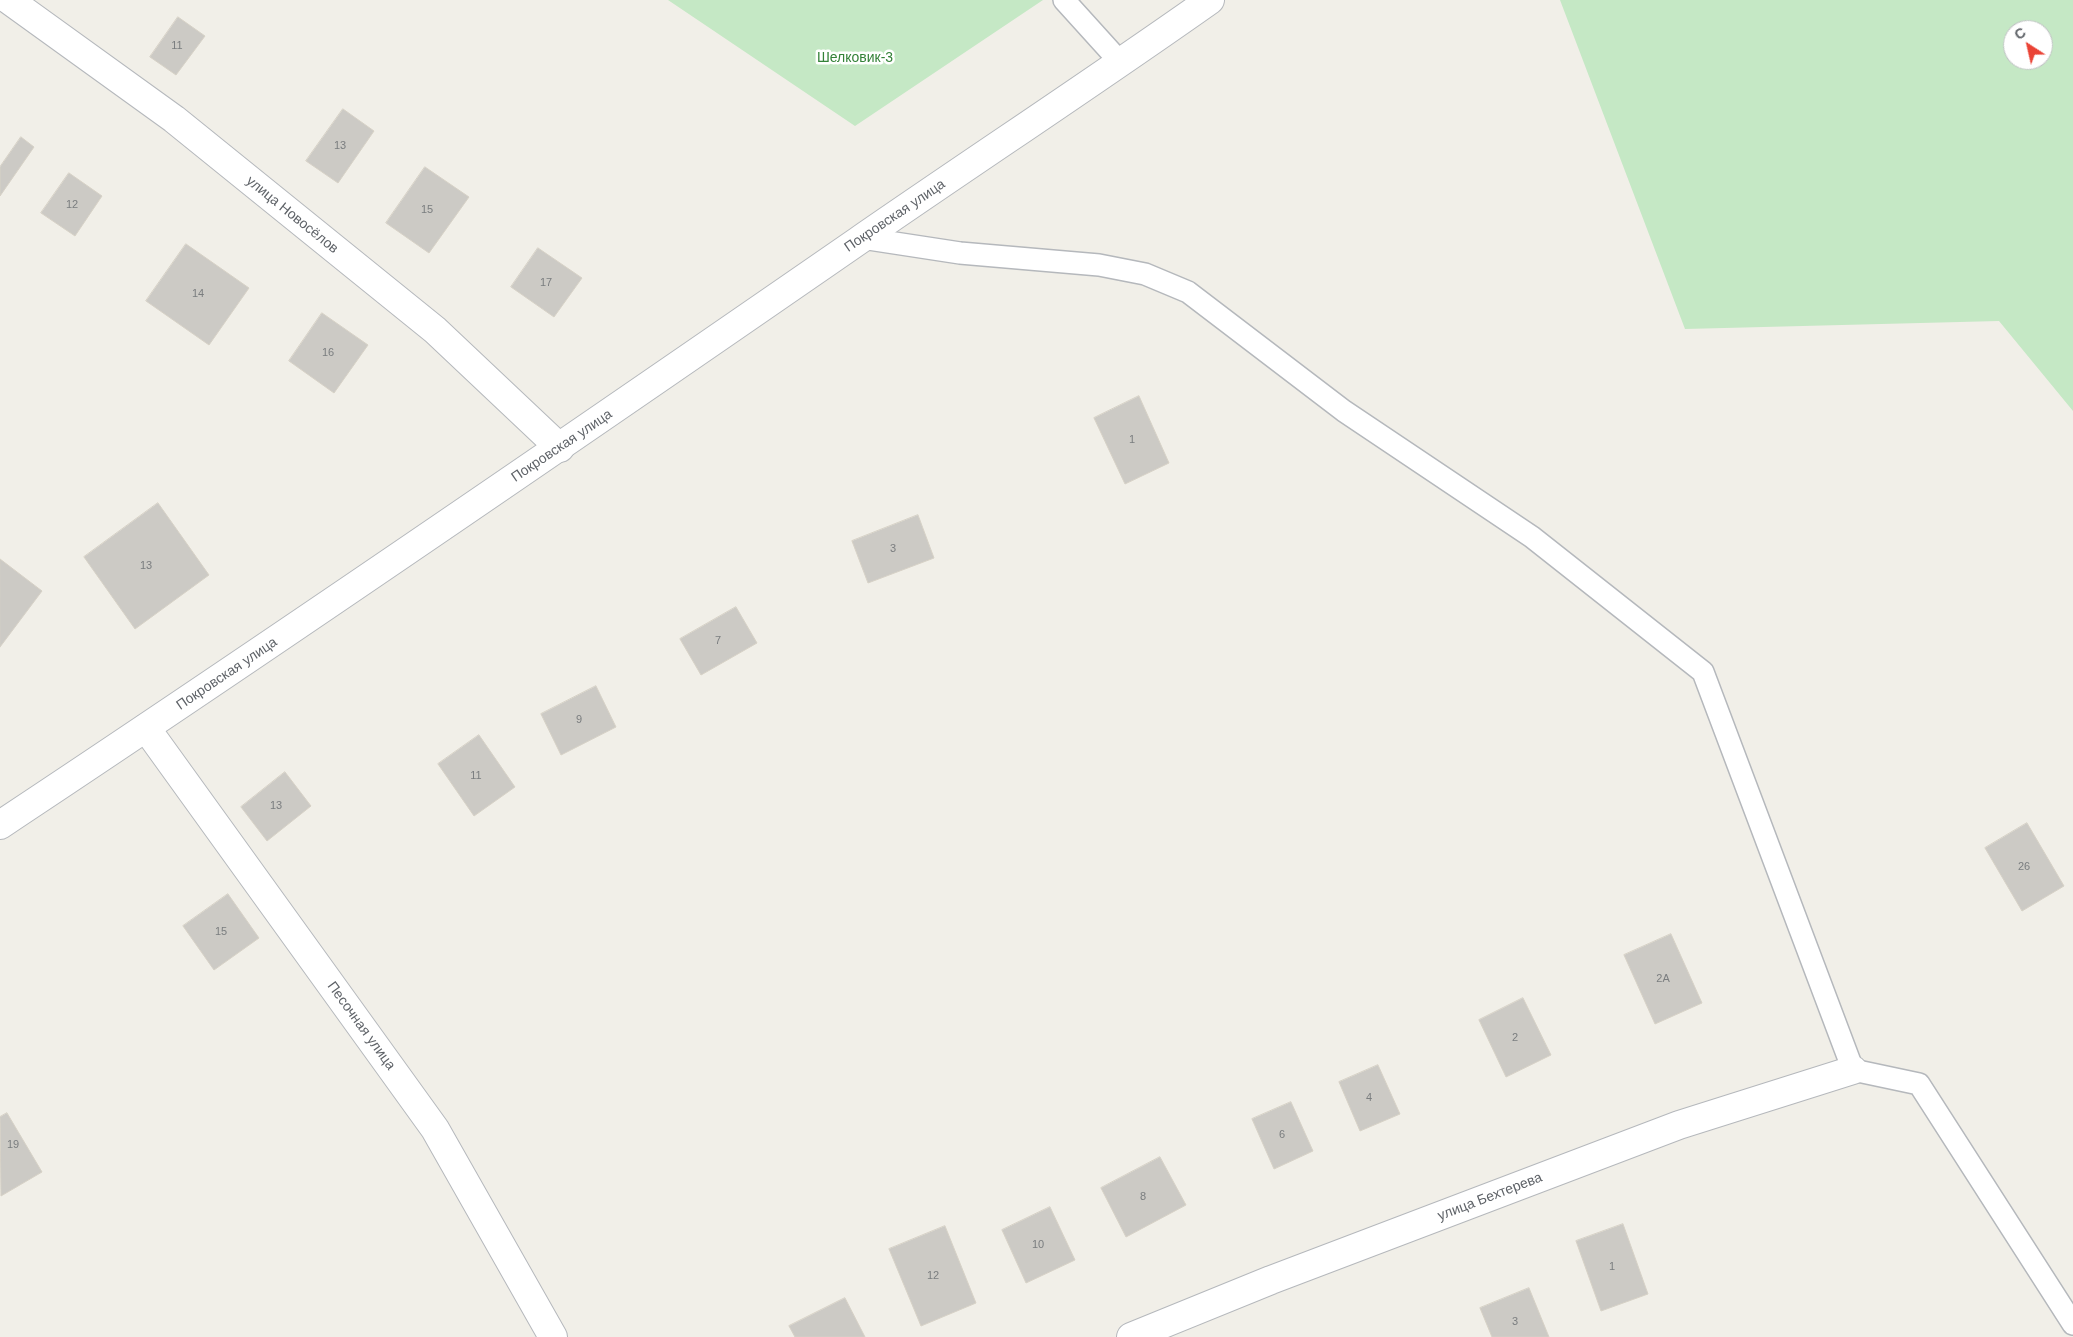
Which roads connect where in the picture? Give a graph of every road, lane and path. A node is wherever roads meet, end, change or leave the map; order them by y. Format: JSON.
{"nodes":[{"id":1,"x":9,"y":0,"type":"edge"},
{"id":2,"x":1064,"y":0,"type":"edge"},
{"id":3,"x":1210,"y":0,"type":"edge"},
{"id":4,"x":1121,"y":63,"type":"junction"},
{"id":5,"x":862,"y":238,"type":"junction"},
{"id":6,"x":560,"y":448,"type":"junction"},
{"id":7,"x":146,"y":728,"type":"junction"},
{"id":8,"x":0,"y":826,"type":"edge"},
{"id":9,"x":1853,"y":1070,"type":"junction"},
{"id":10,"x":2073,"y":1324,"type":"edge"},
{"id":11,"x":554,"y":1337,"type":"edge"},
{"id":12,"x":1131,"y":1337,"type":"edge"}],
"edges":[{"from":1,"to":6,"type":"street","name":"улица Новосёлов"},
{"from":2,"to":4,"type":"lane"},
{"from":3,"to":4,"type":"street","name":"Покровская улица"},
{"from":4,"to":5,"type":"street","name":"Покровская улица"},
{"from":5,"to":6,"type":"street","name":"Покровская улица"},
{"from":5,"to":9,"type":"lane"},
{"from":6,"to":7,"type":"street","name":"Покровская улица"},
{"from":7,"to":8,"type":"street","name":"Покровская улица"},
{"from":7,"to":11,"type":"street","name":"Песочная улица"},
{"from":9,"to":10,"type":"lane"},
{"from":9,"to":12,"type":"street","name":"улица Бехтерева"}]}
